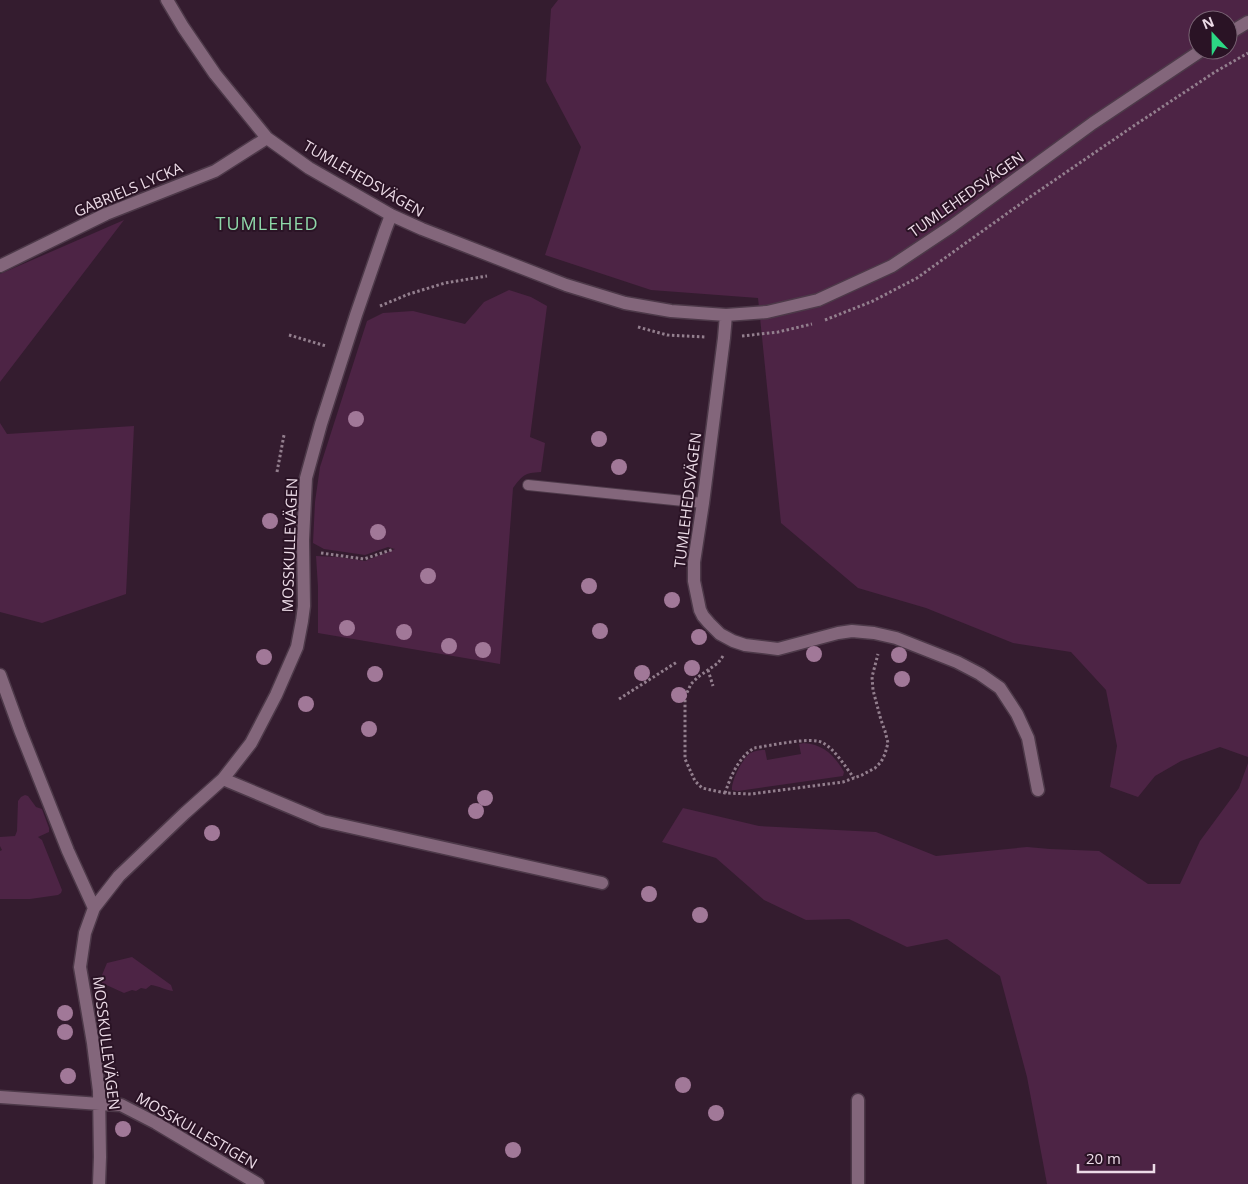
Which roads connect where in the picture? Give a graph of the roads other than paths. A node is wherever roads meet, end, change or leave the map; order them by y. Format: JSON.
{"nodes":[{"id":1,"x":167,"y":0,"type":"edge"},
{"id":2,"x":1188,"y":59,"type":"edge"},
{"id":3,"x":267,"y":138,"type":"junction"},
{"id":4,"x":391,"y":215,"type":"junction"},
{"id":5,"x":0,"y":266,"type":"edge"},
{"id":6,"x":726,"y":315,"type":"junction"},
{"id":7,"x":528,"y":485,"type":"dead end"},
{"id":8,"x":703,"y":503,"type":"junction"},
{"id":9,"x":0,"y":676,"type":"edge"},
{"id":10,"x":223,"y":779,"type":"junction"},
{"id":11,"x":1038,"y":790,"type":"dead end"},
{"id":12,"x":602,"y":883,"type":"dead end"},
{"id":13,"x":94,"y":908,"type":"junction"},
{"id":14,"x":0,"y":1097,"type":"edge"},
{"id":15,"x":858,"y":1100,"type":"dead end"},
{"id":16,"x":100,"y":1104,"type":"junction"},
{"id":17,"x":99,"y":1184,"type":"edge"},
{"id":18,"x":258,"y":1184,"type":"edge"},
{"id":19,"x":858,"y":1184,"type":"edge"}],
"edges":[{"from":1,"to":3,"type":"street","name":"TUMLEHEDSVÄGEN"},
{"from":2,"to":6,"type":"street","name":"TUMLEHEDSVÄGEN"},
{"from":3,"to":4,"type":"street","name":"TUMLEHEDSVÄGEN"},
{"from":3,"to":5,"type":"street","name":"GABRIELS LYCKA"},
{"from":4,"to":6,"type":"street","name":"TUMLEHEDSVÄGEN"},
{"from":4,"to":10,"type":"street","name":"MOSSKULLEVÄGEN"},
{"from":6,"to":8,"type":"street","name":"TUMLEHEDSVÄGEN"},
{"from":7,"to":8,"type":"lane"},
{"from":8,"to":11,"type":"street","name":"TUMLEHEDSVÄGEN"},
{"from":9,"to":13,"type":"street"},
{"from":10,"to":12,"type":"street"},
{"from":10,"to":13,"type":"street","name":"MOSSKULLEVÄGEN"},
{"from":13,"to":16,"type":"street","name":"MOSSKULLEVÄGEN"},
{"from":14,"to":16,"type":"street","name":"MOSSKULLESTIGEN"},
{"from":15,"to":19,"type":"street"},
{"from":16,"to":17,"type":"street","name":"MOSSKULLEVÄGEN"},
{"from":16,"to":18,"type":"street","name":"MOSSKULLESTIGEN"}]}
